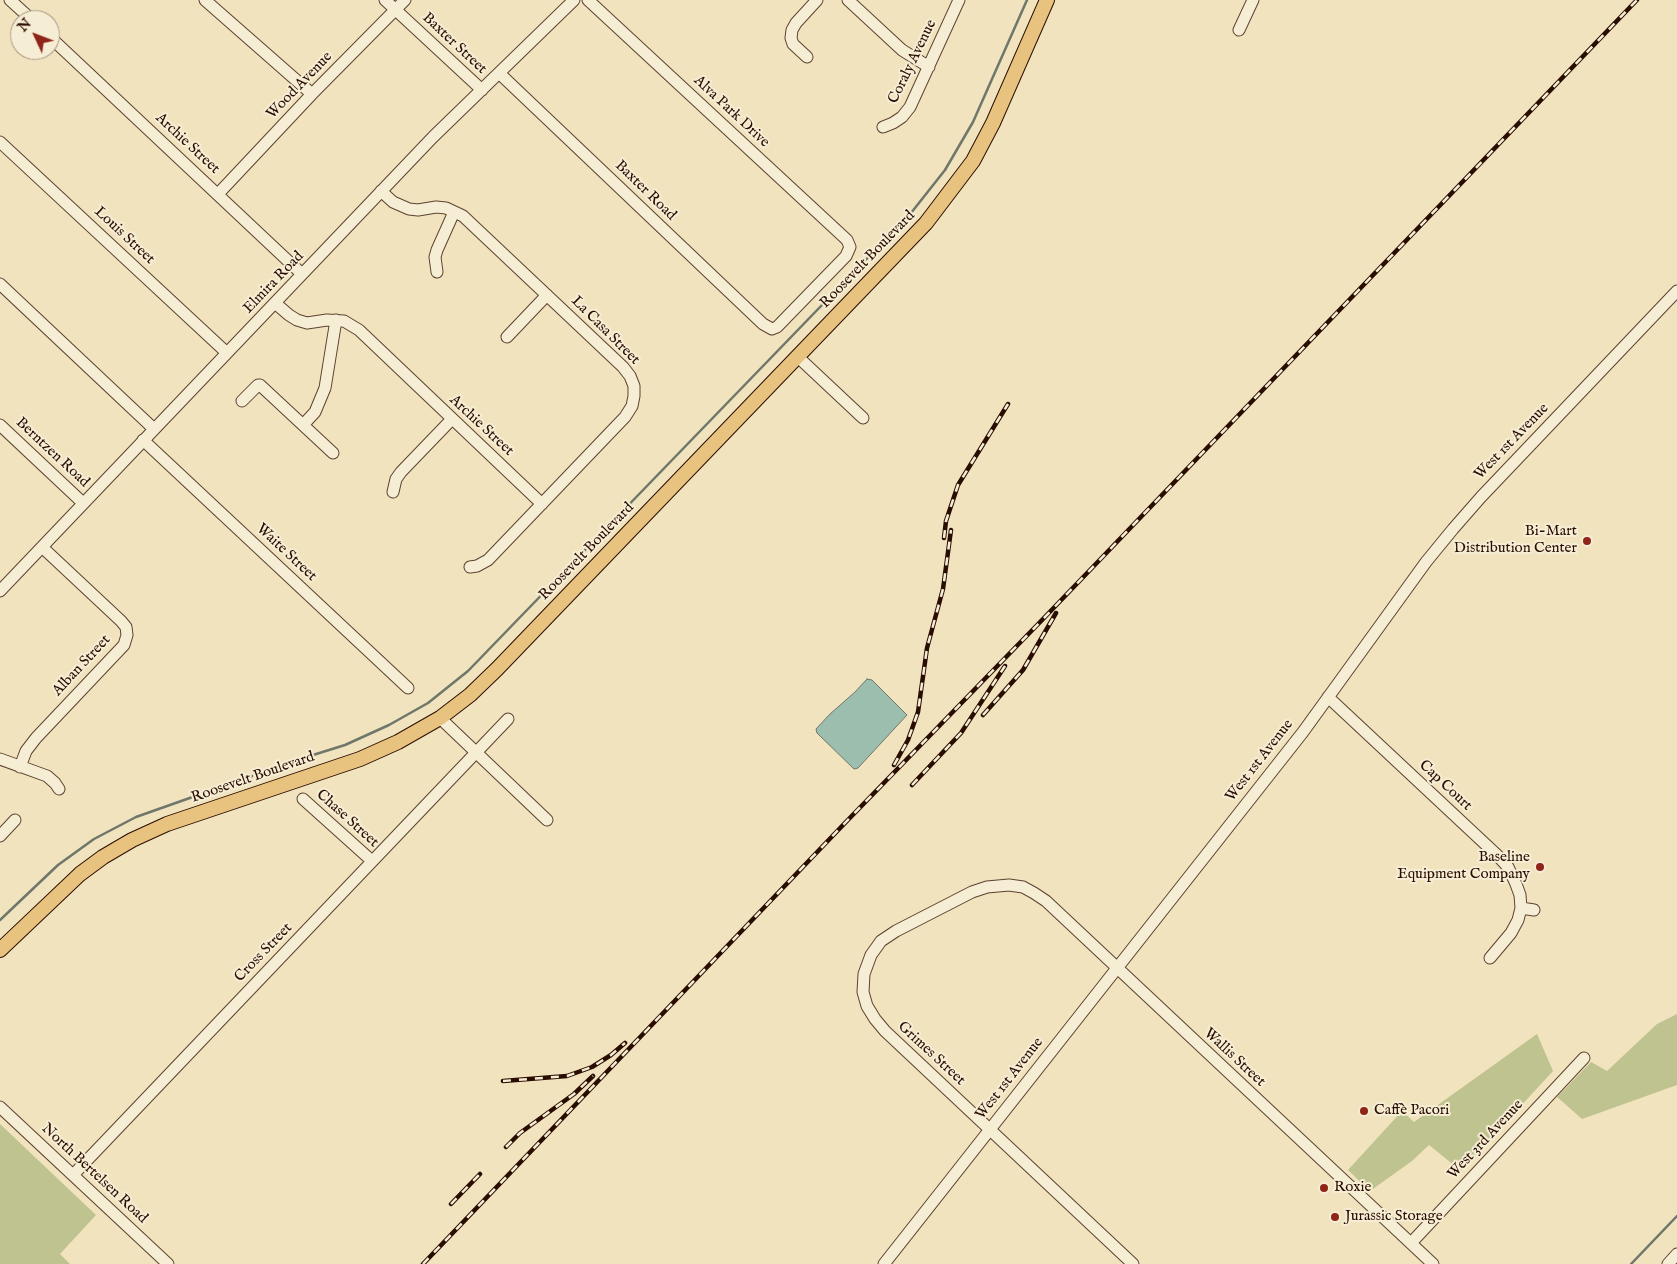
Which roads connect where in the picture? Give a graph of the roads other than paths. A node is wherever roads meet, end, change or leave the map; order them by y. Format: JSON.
{"nodes":[{"id":1,"x":10,"y":0,"type":"edge"},
{"id":2,"x":205,"y":0,"type":"edge"},
{"id":3,"x":384,"y":0,"type":"edge"},
{"id":4,"x":405,"y":0,"type":"edge"},
{"id":5,"x":574,"y":0,"type":"edge"},
{"id":6,"x":588,"y":0,"type":"edge"},
{"id":7,"x":817,"y":0,"type":"edge"},
{"id":8,"x":848,"y":0,"type":"edge"},
{"id":9,"x":959,"y":0,"type":"edge"},
{"id":10,"x":1047,"y":0,"type":"edge"},
{"id":11,"x":1253,"y":0,"type":"edge"},
{"id":12,"x":21,"y":10,"type":"edge"},
{"id":13,"x":395,"y":10,"type":"junction"},
{"id":14,"x":1239,"y":30,"type":"dead end"},
{"id":15,"x":60,"y":46,"type":"edge"},
{"id":16,"x":807,"y":56,"type":"dead end"},
{"id":17,"x":929,"y":67,"type":"junction"},
{"id":18,"x":499,"y":73,"type":"junction"},
{"id":19,"x":482,"y":90,"type":"junction"},
{"id":20,"x":312,"y":94,"type":"junction"},
{"id":21,"x":883,"y":127,"type":"dead end"},
{"id":22,"x":0,"y":142,"type":"edge"},
{"id":23,"x":381,"y":191,"type":"junction"},
{"id":24,"x":218,"y":194,"type":"junction"},
{"id":25,"x":454,"y":212,"type":"junction"},
{"id":26,"x":436,"y":272,"type":"dead end"},
{"id":27,"x":302,"y":274,"type":"junction"},
{"id":28,"x":0,"y":284,"type":"edge"},
{"id":29,"x":1677,"y":291,"type":"edge"},
{"id":30,"x":547,"y":295,"type":"junction"},
{"id":31,"x":275,"y":303,"type":"junction"},
{"id":32,"x":336,"y":320,"type":"junction"},
{"id":33,"x":772,"y":329,"type":"joint"},
{"id":34,"x":507,"y":337,"type":"dead end"},
{"id":35,"x":227,"y":353,"type":"junction"},
{"id":36,"x":798,"y":356,"type":"junction"},
{"id":37,"x":242,"y":401,"type":"dead end"},
{"id":38,"x":863,"y":418,"type":"dead end"},
{"id":39,"x":452,"y":419,"type":"junction"},
{"id":40,"x":0,"y":425,"type":"edge"},
{"id":41,"x":303,"y":425,"type":"junction"},
{"id":42,"x":154,"y":429,"type":"junction"},
{"id":43,"x":143,"y":440,"type":"junction"},
{"id":44,"x":333,"y":453,"type":"dead end"},
{"id":45,"x":393,"y":492,"type":"dead end"},
{"id":46,"x":83,"y":503,"type":"junction"},
{"id":47,"x":542,"y":504,"type":"junction"},
{"id":48,"x":42,"y":547,"type":"junction"},
{"id":49,"x":470,"y":567,"type":"dead end"},
{"id":50,"x":0,"y":591,"type":"edge"},
{"id":51,"x":408,"y":688,"type":"dead end"},
{"id":52,"x":1328,"y":697,"type":"junction"},
{"id":53,"x":440,"y":718,"type":"junction"},
{"id":54,"x":508,"y":719,"type":"dead end"},
{"id":55,"x":476,"y":753,"type":"junction"},
{"id":56,"x":0,"y":759,"type":"edge"},
{"id":57,"x":20,"y":767,"type":"junction"},
{"id":58,"x":59,"y":789,"type":"dead end"},
{"id":59,"x":303,"y":798,"type":"dead end"},
{"id":60,"x":15,"y":820,"type":"dead end"},
{"id":61,"x":547,"y":820,"type":"dead end"},
{"id":62,"x":0,"y":836,"type":"edge"},
{"id":63,"x":372,"y":861,"type":"junction"},
{"id":64,"x":1009,"y":885,"type":"joint"},
{"id":65,"x":1521,"y":908,"type":"junction"},
{"id":66,"x":1534,"y":910,"type":"dead end"},
{"id":67,"x":0,"y":950,"type":"edge"},
{"id":68,"x":1490,"y":958,"type":"dead end"},
{"id":69,"x":1116,"y":968,"type":"junction"},
{"id":70,"x":1584,"y":1058,"type":"dead end"},
{"id":71,"x":0,"y":1107,"type":"edge"},
{"id":72,"x":990,"y":1129,"type":"junction"},
{"id":73,"x":73,"y":1175,"type":"junction"},
{"id":74,"x":1411,"y":1243,"type":"junction"},
{"id":75,"x":1677,"y":1254,"type":"edge"},
{"id":76,"x":168,"y":1264,"type":"edge"},
{"id":77,"x":884,"y":1264,"type":"edge"},
{"id":78,"x":1133,"y":1264,"type":"edge"},
{"id":79,"x":1433,"y":1264,"type":"edge"},
{"id":80,"x":1668,"y":1264,"type":"edge"}],
"edges":[{"from":1,"to":12,"type":"street"},
{"from":2,"to":20,"type":"street"},
{"from":3,"to":13,"type":"street","name":"Baxter Street"},
{"from":4,"to":13,"type":"street","name":"Wood Avenue"},
{"from":5,"to":18,"type":"street","name":"Elmira Road"},
{"from":6,"to":33,"type":"street","name":"Alva Park Drive"},
{"from":7,"to":16,"type":"street"},
{"from":8,"to":17,"type":"street"},
{"from":9,"to":17,"type":"street","name":"Coraly Avenue"},
{"from":10,"to":36,"type":"main road","name":"Roosevelt Boulevard"},
{"from":11,"to":14,"type":"street"},
{"from":13,"to":19,"type":"street","name":"Baxter Street"},
{"from":13,"to":20,"type":"street","name":"Wood Avenue"},
{"from":15,"to":24,"type":"street","name":"Archie Street"},
{"from":17,"to":21,"type":"street","name":"Coraly Avenue"},
{"from":18,"to":19,"type":"street","name":"Elmira Road"},
{"from":18,"to":33,"type":"street","name":"Baxter Road"},
{"from":19,"to":23,"type":"street","name":"Elmira Road"},
{"from":20,"to":24,"type":"street","name":"Wood Avenue"},
{"from":22,"to":35,"type":"street","name":"Louis Street"},
{"from":23,"to":25,"type":"street","name":"La Casa Street"},
{"from":23,"to":27,"type":"street","name":"Elmira Road"},
{"from":24,"to":27,"type":"street","name":"Archie Street"},
{"from":25,"to":26,"type":"street"},
{"from":25,"to":30,"type":"street","name":"La Casa Street"},
{"from":27,"to":31,"type":"street","name":"Elmira Road"},
{"from":28,"to":42,"type":"street"},
{"from":29,"to":52,"type":"street","name":"West 1st Avenue"},
{"from":30,"to":34,"type":"street"},
{"from":30,"to":47,"type":"street","name":"La Casa Street"},
{"from":31,"to":32,"type":"street","name":"Archie Street"},
{"from":31,"to":35,"type":"street","name":"Elmira Road"},
{"from":32,"to":39,"type":"street","name":"Archie Street"},
{"from":32,"to":41,"type":"street"},
{"from":35,"to":42,"type":"street","name":"Elmira Road"},
{"from":36,"to":38,"type":"street"},
{"from":36,"to":53,"type":"main road","name":"Roosevelt Boulevard"},
{"from":37,"to":41,"type":"street"},
{"from":39,"to":45,"type":"street"},
{"from":39,"to":47,"type":"street","name":"Archie Street"},
{"from":40,"to":46,"type":"street","name":"Berntzen Road"},
{"from":41,"to":44,"type":"street"},
{"from":42,"to":43,"type":"street","name":"Elmira Road"},
{"from":43,"to":46,"type":"street","name":"Elmira Road"},
{"from":43,"to":51,"type":"street","name":"Waite Street"},
{"from":46,"to":48,"type":"street","name":"Elmira Road"},
{"from":47,"to":49,"type":"street","name":"La Casa Street"},
{"from":48,"to":50,"type":"street","name":"Elmira Road"},
{"from":48,"to":57,"type":"street","name":"Alban Street"},
{"from":52,"to":65,"type":"street","name":"Cap Court"},
{"from":52,"to":69,"type":"street","name":"West 1st Avenue"},
{"from":53,"to":55,"type":"street"},
{"from":53,"to":67,"type":"main road","name":"Roosevelt Boulevard"},
{"from":54,"to":55,"type":"street","name":"Cross Street"},
{"from":55,"to":61,"type":"street"},
{"from":55,"to":63,"type":"street","name":"Cross Street"},
{"from":56,"to":57,"type":"street"},
{"from":57,"to":58,"type":"street"},
{"from":59,"to":63,"type":"street","name":"Chase Street"},
{"from":60,"to":62,"type":"street"},
{"from":63,"to":73,"type":"street","name":"Cross Street"},
{"from":64,"to":69,"type":"street","name":"Wallis Street"},
{"from":64,"to":72,"type":"street","name":"Grimes Street"},
{"from":65,"to":66,"type":"street"},
{"from":65,"to":68,"type":"street"},
{"from":69,"to":72,"type":"street","name":"West 1st Avenue"},
{"from":69,"to":74,"type":"street","name":"Wallis Street"},
{"from":70,"to":74,"type":"street","name":"West 3rd Avenue"},
{"from":71,"to":73,"type":"street","name":"North Bertelsen Road"},
{"from":72,"to":77,"type":"street","name":"West 1st Avenue"},
{"from":72,"to":78,"type":"street","name":"Grimes Street"},
{"from":73,"to":76,"type":"street","name":"North Bertelsen Road"},
{"from":74,"to":79,"type":"street","name":"Wallis Street"},
{"from":75,"to":80,"type":"street"}]}
